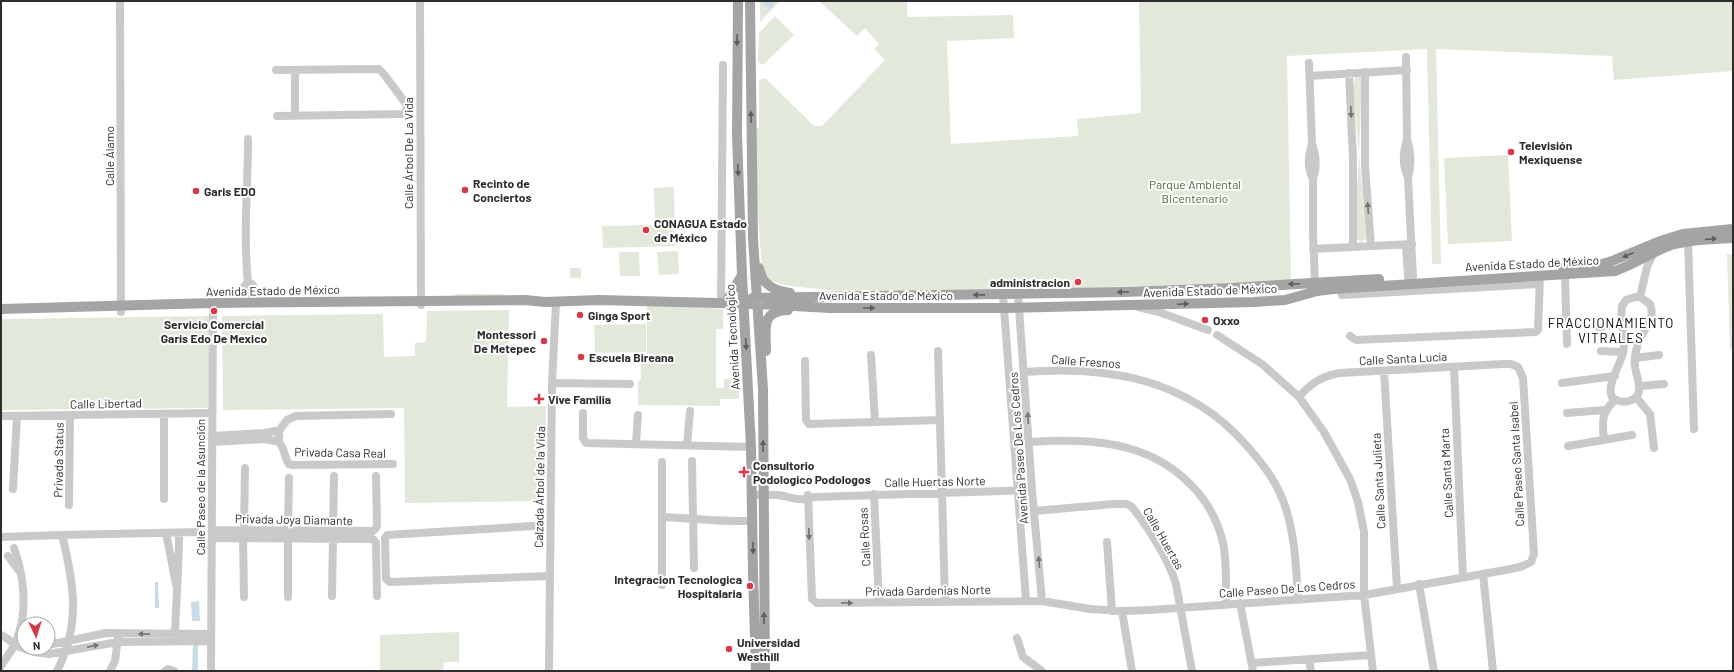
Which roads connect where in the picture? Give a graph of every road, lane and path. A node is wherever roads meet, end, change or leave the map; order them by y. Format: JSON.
{"nodes":[{"id":1,"x":120,"y":1,"type":"edge"},
{"id":2,"x":420,"y":1,"type":"edge"},
{"id":3,"x":738,"y":1,"type":"edge"},
{"id":4,"x":750,"y":1,"type":"edge"},
{"id":5,"x":1406,"y":57,"type":"dead end"},
{"id":6,"x":1309,"y":63,"type":"dead end"},
{"id":7,"x":723,"y":66,"type":"dead end"},
{"id":8,"x":276,"y":70,"type":"dead end"},
{"id":9,"x":295,"y":70,"type":"junction"},
{"id":10,"x":1407,"y":70,"type":"junction"},
{"id":11,"x":1365,"y":72,"type":"junction"},
{"id":12,"x":1349,"y":73,"type":"junction"},
{"id":13,"x":1310,"y":76,"type":"junction"},
{"id":14,"x":407,"y":106,"type":"junction"},
{"id":15,"x":420,"y":106,"type":"junction"},
{"id":16,"x":277,"y":116,"type":"dead end"},
{"id":17,"x":295,"y":116,"type":"junction"},
{"id":18,"x":248,"y":139,"type":"dead end"},
{"id":19,"x":1733,"y":229,"type":"edge"},
{"id":20,"x":1733,"y":238,"type":"edge"},
{"id":21,"x":753,"y":240,"type":"junction"},
{"id":22,"x":1688,"y":241,"type":"junction"},
{"id":23,"x":1409,"y":244,"type":"junction"},
{"id":24,"x":1371,"y":246,"type":"junction"},
{"id":25,"x":1353,"y":247,"type":"junction"},
{"id":26,"x":1313,"y":249,"type":"junction"},
{"id":27,"x":1654,"y":252,"type":"junction"},
{"id":28,"x":1638,"y":262,"type":"junction"},
{"id":29,"x":1646,"y":272,"type":"junction"},
{"id":30,"x":1565,"y":275,"type":"junction"},
{"id":31,"x":742,"y":276,"type":"junction"},
{"id":32,"x":1411,"y":277,"type":"junction"},
{"id":33,"x":1539,"y":280,"type":"junction"},
{"id":34,"x":1315,"y":283,"type":"junction"},
{"id":35,"x":1065,"y":293,"type":"junction"},
{"id":36,"x":1080,"y":293,"type":"junction"},
{"id":37,"x":1018,"y":294,"type":"junction"},
{"id":38,"x":1003,"y":295,"type":"junction"},
{"id":39,"x":1342,"y":295,"type":"dead end"},
{"id":40,"x":826,"y":297,"type":"junction"},
{"id":41,"x":1640,"y":297,"type":"junction"},
{"id":42,"x":248,"y":298,"type":"junction"},
{"id":43,"x":723,"y":301,"type":"junction"},
{"id":44,"x":757,"y":301,"type":"junction"},
{"id":45,"x":550,"y":302,"type":"junction"},
{"id":46,"x":744,"y":302,"type":"junction"},
{"id":47,"x":421,"y":303,"type":"junction"},
{"id":48,"x":1131,"y":305,"type":"junction"},
{"id":49,"x":213,"y":306,"type":"junction"},
{"id":50,"x":1062,"y":306,"type":"junction"},
{"id":51,"x":1077,"y":306,"type":"junction"},
{"id":52,"x":830,"y":308,"type":"junction"},
{"id":53,"x":1003,"y":308,"type":"junction"},
{"id":54,"x":1018,"y":308,"type":"junction"},
{"id":55,"x":1,"y":309,"type":"edge"},
{"id":56,"x":121,"y":309,"type":"junction"},
{"id":57,"x":1,"y":314,"type":"edge"},
{"id":58,"x":1622,"y":324,"type":"junction"},
{"id":59,"x":1598,"y":327,"type":"dead end"},
{"id":60,"x":1208,"y":330,"type":"dead end"},
{"id":61,"x":1217,"y":335,"type":"dead end"},
{"id":62,"x":1350,"y":336,"type":"dead end"},
{"id":63,"x":1567,"y":344,"type":"dead end"},
{"id":64,"x":938,"y":351,"type":"dead end"},
{"id":65,"x":1601,"y":351,"type":"dead end"},
{"id":66,"x":1623,"y":352,"type":"junction"},
{"id":67,"x":871,"y":355,"type":"dead end"},
{"id":68,"x":1659,"y":355,"type":"dead end"},
{"id":69,"x":1635,"y":358,"type":"junction"},
{"id":70,"x":805,"y":361,"type":"dead end"},
{"id":71,"x":1516,"y":365,"type":"joint"},
{"id":72,"x":1454,"y":367,"type":"junction"},
{"id":73,"x":1384,"y":371,"type":"junction"},
{"id":74,"x":1024,"y":372,"type":"junction"},
{"id":75,"x":1615,"y":376,"type":"junction"},
{"id":76,"x":552,"y":383,"type":"junction"},
{"id":77,"x":1562,"y":383,"type":"dead end"},
{"id":78,"x":630,"y":384,"type":"dead end"},
{"id":79,"x":1664,"y":384,"type":"dead end"},
{"id":80,"x":1640,"y":386,"type":"junction"},
{"id":81,"x":763,"y":389,"type":"junction"},
{"id":82,"x":1299,"y":396,"type":"junction"},
{"id":83,"x":1636,"y":397,"type":"junction"},
{"id":84,"x":1615,"y":400,"type":"junction"},
{"id":85,"x":1605,"y":410,"type":"junction"},
{"id":86,"x":690,"y":411,"type":"dead end"},
{"id":87,"x":212,"y":413,"type":"junction"},
{"id":88,"x":583,"y":413,"type":"dead end"},
{"id":89,"x":1567,"y":413,"type":"dead end"},
{"id":90,"x":164,"y":414,"type":"junction"},
{"id":91,"x":391,"y":414,"type":"dead end"},
{"id":92,"x":70,"y":415,"type":"junction"},
{"id":93,"x":638,"y":415,"type":"dead end"},
{"id":94,"x":1,"y":416,"type":"edge"},
{"id":95,"x":17,"y":416,"type":"junction"},
{"id":96,"x":940,"y":420,"type":"junction"},
{"id":97,"x":875,"y":422,"type":"junction"},
{"id":98,"x":1694,"y":429,"type":"dead end"},
{"id":99,"x":1632,"y":435,"type":"dead end"},
{"id":100,"x":278,"y":436,"type":"junction"},
{"id":101,"x":212,"y":439,"type":"junction"},
{"id":102,"x":1604,"y":440,"type":"junction"},
{"id":103,"x":1029,"y":442,"type":"junction"},
{"id":104,"x":636,"y":443,"type":"junction"},
{"id":105,"x":687,"y":445,"type":"junction"},
{"id":106,"x":1568,"y":446,"type":"dead end"},
{"id":107,"x":751,"y":447,"type":"junction"},
{"id":108,"x":1654,"y":448,"type":"dead end"},
{"id":109,"x":692,"y":461,"type":"dead end"},
{"id":110,"x":662,"y":462,"type":"dead end"},
{"id":111,"x":393,"y":464,"type":"dead end"},
{"id":112,"x":245,"y":468,"type":"dead end"},
{"id":113,"x":334,"y":476,"type":"dead end"},
{"id":114,"x":376,"y":476,"type":"dead end"},
{"id":115,"x":289,"y":478,"type":"dead end"},
{"id":116,"x":13,"y":489,"type":"dead end"},
{"id":117,"x":1032,"y":490,"type":"junction"},
{"id":118,"x":1017,"y":491,"type":"junction"},
{"id":119,"x":941,"y":493,"type":"junction"},
{"id":120,"x":874,"y":494,"type":"junction"},
{"id":121,"x":752,"y":495,"type":"junction"},
{"id":122,"x":764,"y":495,"type":"junction"},
{"id":123,"x":811,"y":497,"type":"junction"},
{"id":124,"x":164,"y":499,"type":"dead end"},
{"id":125,"x":69,"y":505,"type":"dead end"},
{"id":126,"x":1034,"y":511,"type":"junction"},
{"id":127,"x":662,"y":517,"type":"junction"},
{"id":128,"x":693,"y":518,"type":"junction"},
{"id":129,"x":753,"y":521,"type":"junction"},
{"id":130,"x":533,"y":526,"type":"dead end"},
{"id":131,"x":200,"y":532,"type":"dead end"},
{"id":132,"x":166,"y":533,"type":"junction"},
{"id":133,"x":179,"y":533,"type":"junction"},
{"id":134,"x":212,"y":534,"type":"junction"},
{"id":135,"x":243,"y":534,"type":"junction"},
{"id":136,"x":288,"y":534,"type":"junction"},
{"id":137,"x":333,"y":534,"type":"junction"},
{"id":138,"x":62,"y":535,"type":"junction"},
{"id":139,"x":1,"y":537,"type":"edge"},
{"id":140,"x":1107,"y":542,"type":"dead end"},
{"id":141,"x":14,"y":548,"type":"dead end"},
{"id":142,"x":8,"y":556,"type":"dead end"},
{"id":143,"x":1531,"y":562,"type":"joint"},
{"id":144,"x":694,"y":568,"type":"dead end"},
{"id":145,"x":21,"y":573,"type":"junction"},
{"id":146,"x":1483,"y":574,"type":"junction"},
{"id":147,"x":550,"y":576,"type":"junction"},
{"id":148,"x":1463,"y":577,"type":"junction"},
{"id":149,"x":1419,"y":584,"type":"junction"},
{"id":150,"x":176,"y":585,"type":"junction"},
{"id":151,"x":662,"y":585,"type":"dead end"},
{"id":152,"x":1397,"y":588,"type":"junction"},
{"id":153,"x":1364,"y":595,"type":"junction"},
{"id":154,"x":332,"y":596,"type":"dead end"},
{"id":155,"x":377,"y":596,"type":"dead end"},
{"id":156,"x":244,"y":597,"type":"dead end"},
{"id":157,"x":288,"y":597,"type":"dead end"},
{"id":158,"x":1026,"y":600,"type":"junction"},
{"id":159,"x":1298,"y":600,"type":"junction"},
{"id":160,"x":945,"y":601,"type":"junction"},
{"id":161,"x":1042,"y":601,"type":"junction"},
{"id":162,"x":879,"y":602,"type":"junction"},
{"id":163,"x":1240,"y":603,"type":"junction"},
{"id":164,"x":1226,"y":604,"type":"junction"},
{"id":165,"x":1180,"y":607,"type":"junction"},
{"id":166,"x":1112,"y":611,"type":"junction"},
{"id":167,"x":1122,"y":611,"type":"junction"},
{"id":168,"x":119,"y":633,"type":"junction"},
{"id":169,"x":175,"y":634,"type":"junction"},
{"id":170,"x":211,"y":637,"type":"junction"},
{"id":171,"x":165,"y":638,"type":"junction"},
{"id":172,"x":1017,"y":638,"type":"dead end"},
{"id":173,"x":13,"y":640,"type":"edge"},
{"id":174,"x":69,"y":641,"type":"junction"},
{"id":175,"x":118,"y":642,"type":"junction"},
{"id":176,"x":56,"y":643,"type":"edge"},
{"id":177,"x":65,"y":652,"type":"junction"},
{"id":178,"x":1371,"y":654,"type":"junction"},
{"id":179,"x":1309,"y":660,"type":"junction"},
{"id":180,"x":1,"y":666,"type":"edge"},
{"id":181,"x":1252,"y":667,"type":"edge"},
{"id":182,"x":57,"y":671,"type":"edge"},
{"id":183,"x":110,"y":671,"type":"edge"},
{"id":184,"x":165,"y":671,"type":"edge"},
{"id":185,"x":174,"y":671,"type":"edge"},
{"id":186,"x":211,"y":671,"type":"edge"},
{"id":187,"x":549,"y":671,"type":"edge"},
{"id":188,"x":756,"y":671,"type":"edge"},
{"id":189,"x":765,"y":671,"type":"edge"},
{"id":190,"x":1042,"y":671,"type":"edge"},
{"id":191,"x":1132,"y":671,"type":"edge"},
{"id":192,"x":1192,"y":671,"type":"edge"},
{"id":193,"x":1311,"y":671,"type":"edge"},
{"id":194,"x":1374,"y":671,"type":"edge"},
{"id":195,"x":1434,"y":671,"type":"edge"},
{"id":196,"x":1494,"y":671,"type":"edge"}],
"edges":[{"from":1,"to":56,"type":"street","name":"Calle Álamo"},
{"from":2,"to":15,"type":"street","name":"Calle Árbol De La Vida"},
{"from":3,"to":31,"type":"main road","name":"Avenida Tecnológico","one_way":true},
{"from":21,"to":4,"type":"main road","one_way":true},
{"from":5,"to":10,"type":"street"},
{"from":6,"to":13,"type":"street"},
{"from":7,"to":43,"type":"street"},
{"from":8,"to":9,"type":"street"},
{"from":9,"to":14,"type":"street"},
{"from":9,"to":17,"type":"street"},
{"from":10,"to":11,"type":"street"},
{"from":10,"to":23,"type":"street"},
{"from":11,"to":12,"type":"street"},
{"from":24,"to":11,"type":"street","one_way":true},
{"from":12,"to":13,"type":"street"},
{"from":12,"to":25,"type":"street","one_way":true},
{"from":13,"to":26,"type":"street"},
{"from":14,"to":15,"type":"street"},
{"from":14,"to":17,"type":"street"},
{"from":15,"to":47,"type":"street","name":"Calle Árbol De La Vida"},
{"from":16,"to":17,"type":"street"},
{"from":18,"to":42,"type":"street"},
{"from":19,"to":32,"type":"main road","name":"Avenida Estado de México","one_way":true},
{"from":22,"to":20,"type":"main road","name":"Avenida Estado de México","one_way":true},
{"from":21,"to":40,"type":"main road"},
{"from":21,"to":44,"type":"main road"},
{"from":22,"to":27,"type":"main road","name":"Avenida Estado de México"},
{"from":22,"to":98,"type":"street"},
{"from":23,"to":24,"type":"street"},
{"from":23,"to":32,"type":"street"},
{"from":24,"to":25,"type":"street"},
{"from":25,"to":26,"type":"street"},
{"from":26,"to":34,"type":"street"},
{"from":27,"to":28,"type":"main road","name":"Avenida Estado de México"},
{"from":27,"to":29,"type":"street"},
{"from":28,"to":29,"type":"street"},
{"from":28,"to":30,"type":"main road","name":"Avenida Estado de México"},
{"from":29,"to":41,"type":"street"},
{"from":30,"to":33,"type":"main road","name":"Avenida Estado de México"},
{"from":30,"to":63,"type":"street"},
{"from":31,"to":43,"type":"main road"},
{"from":31,"to":46,"type":"main road","name":"Avenida Tecnológico"},
{"from":32,"to":34,"type":"main road","name":"Avenida Estado de México"},
{"from":33,"to":39,"type":"street"},
{"from":48,"to":33,"type":"main road","name":"Avenida Estado de México","one_way":true},
{"from":33,"to":62,"type":"street"},
{"from":34,"to":36,"type":"main road","name":"Avenida Estado de México","one_way":true},
{"from":35,"to":36,"type":"main road","name":"Avenida Estado de México"},
{"from":35,"to":37,"type":"main road","name":"Avenida Estado de México"},
{"from":35,"to":50,"type":"main road"},
{"from":36,"to":51,"type":"main road"},
{"from":37,"to":38,"type":"main road","name":"Avenida Estado de México"},
{"from":37,"to":54,"type":"street","name":"Avenida Paseo De Los Cedros"},
{"from":38,"to":40,"type":"main road","name":"Avenida Estado de México","one_way":true},
{"from":38,"to":53,"type":"street","name":"Avenida Paseo De Los Cedros"},
{"from":40,"to":44,"type":"main road","name":"Avenida Estado de México"},
{"from":41,"to":58,"type":"street"},
{"from":41,"to":69,"type":"street"},
{"from":42,"to":47,"type":"main road","name":"Avenida Estado de México"},
{"from":42,"to":49,"type":"main road","name":"Avenida Estado de México"},
{"from":43,"to":45,"type":"main road","name":"Avenida Estado de México"},
{"from":43,"to":46,"type":"main road","name":"Avenida Estado de México"},
{"from":44,"to":46,"type":"main road","name":"Avenida Estado de México"},
{"from":44,"to":52,"type":"main road","name":"Avenida Estado de México"},
{"from":44,"to":81,"type":"main road"},
{"from":45,"to":47,"type":"main road","name":"Avenida Estado de México"},
{"from":45,"to":76,"type":"street","name":"Calzada Árbol de la Vida"},
{"from":46,"to":107,"type":"main road","name":"Avenida Tecnológico","one_way":true},
{"from":47,"to":49,"type":"main road","name":"Avenida Estado de México"},
{"from":48,"to":51,"type":"main road","name":"Avenida Estado de México"},
{"from":48,"to":60,"type":"street"},
{"from":49,"to":56,"type":"main road","name":"Avenida Estado de México"},
{"from":49,"to":87,"type":"street","name":"Calle Paseo de la Asunción"},
{"from":50,"to":51,"type":"main road","name":"Avenida Estado de México"},
{"from":50,"to":54,"type":"main road","name":"Avenida Estado de México"},
{"from":52,"to":53,"type":"main road","name":"Avenida Estado de México","one_way":true},
{"from":52,"to":81,"type":"main road"},
{"from":53,"to":54,"type":"main road","name":"Avenida Estado de México"},
{"from":53,"to":118,"type":"street","name":"Avenida Paseo De Los Cedros"},
{"from":54,"to":74,"type":"street","name":"Avenida Paseo De Los Cedros"},
{"from":55,"to":56,"type":"main road","name":"Avenida Estado de México"},
{"from":56,"to":57,"type":"main road","name":"Avenida Estado de México"},
{"from":58,"to":59,"type":"street"},
{"from":58,"to":66,"type":"street"},
{"from":61,"to":82,"type":"street"},
{"from":64,"to":96,"type":"street"},
{"from":65,"to":66,"type":"street"},
{"from":66,"to":75,"type":"street"},
{"from":67,"to":97,"type":"street"},
{"from":68,"to":69,"type":"street"},
{"from":69,"to":80,"type":"street"},
{"from":70,"to":97,"type":"street"},
{"from":71,"to":72,"type":"street","name":"Calle Santa Lucía"},
{"from":71,"to":143,"type":"street","name":"Calle Paseo Santa Isabel"},
{"from":72,"to":73,"type":"street","name":"Calle Santa Lucía"},
{"from":72,"to":148,"type":"street","name":"Calle Santa Marta"},
{"from":73,"to":82,"type":"street","name":"Calle Santa Lucía"},
{"from":73,"to":152,"type":"street","name":"Calle Santa Julieta"},
{"from":103,"to":74,"type":"street","name":"Avenida Paseo De Los Cedros","one_way":true},
{"from":74,"to":159,"type":"street","name":"Calle Fresnos"},
{"from":75,"to":77,"type":"street"},
{"from":75,"to":84,"type":"street"},
{"from":76,"to":78,"type":"street"},
{"from":76,"to":147,"type":"street","name":"Calzada Árbol de la Vida"},
{"from":79,"to":80,"type":"street"},
{"from":80,"to":83,"type":"street"},
{"from":122,"to":81,"type":"main road","one_way":true},
{"from":82,"to":153,"type":"street"},
{"from":83,"to":84,"type":"street"},
{"from":83,"to":108,"type":"street"},
{"from":84,"to":85,"type":"street"},
{"from":85,"to":89,"type":"street"},
{"from":85,"to":102,"type":"street"},
{"from":86,"to":105,"type":"street"},
{"from":87,"to":90,"type":"street","name":"Calle Libertad"},
{"from":87,"to":101,"type":"street","name":"Calle Paseo de la Asunción"},
{"from":88,"to":104,"type":"street"},
{"from":90,"to":92,"type":"street","name":"Calle Libertad"},
{"from":90,"to":124,"type":"street"},
{"from":91,"to":100,"type":"street"},
{"from":92,"to":95,"type":"street","name":"Calle Libertad"},
{"from":92,"to":125,"type":"street","name":"Privada Status"},
{"from":93,"to":104,"type":"street"},
{"from":94,"to":95,"type":"street","name":"Calle Libertad"},
{"from":95,"to":116,"type":"street"},
{"from":96,"to":97,"type":"street"},
{"from":96,"to":119,"type":"street"},
{"from":99,"to":102,"type":"street"},
{"from":100,"to":101,"type":"street"},
{"from":100,"to":111,"type":"street","name":"Privada Casa Real"},
{"from":101,"to":134,"type":"street","name":"Calle Paseo de la Asunción"},
{"from":102,"to":106,"type":"street"},
{"from":103,"to":117,"type":"street","name":"Avenida Paseo De Los Cedros"},
{"from":103,"to":164,"type":"street"},
{"from":104,"to":105,"type":"street"},
{"from":105,"to":107,"type":"street"},
{"from":107,"to":121,"type":"main road","name":"Avenida Tecnológico"},
{"from":109,"to":128,"type":"street"},
{"from":110,"to":127,"type":"street"},
{"from":112,"to":135,"type":"street"},
{"from":113,"to":137,"type":"street"},
{"from":114,"to":137,"type":"street","name":"Privada Joya Diamante"},
{"from":115,"to":136,"type":"street"},
{"from":117,"to":118,"type":"street","name":"Calle Huertas Norte"},
{"from":117,"to":126,"type":"street","name":"Avenida Paseo De Los Cedros"},
{"from":118,"to":119,"type":"street","name":"Calle Huertas Norte"},
{"from":118,"to":158,"type":"street","name":"Avenida Paseo De Los Cedros"},
{"from":119,"to":120,"type":"street","name":"Calle Huertas Norte"},
{"from":119,"to":160,"type":"street"},
{"from":120,"to":123,"type":"street","name":"Calle Huertas Norte"},
{"from":120,"to":162,"type":"street","name":"Calle Rosas"},
{"from":121,"to":122,"type":"street","name":"Calle Huertas Norte"},
{"from":121,"to":129,"type":"main road","name":"Avenida Tecnológico"},
{"from":122,"to":123,"type":"street","name":"Calle Huertas Norte"},
{"from":189,"to":122,"type":"main road","one_way":true},
{"from":123,"to":162,"type":"street","name":"Privada Gardenias Norte","one_way":true},
{"from":161,"to":126,"type":"street","name":"Avenida Paseo De Los Cedros","one_way":true},
{"from":126,"to":165,"type":"street","name":"Calle Huertas"},
{"from":127,"to":128,"type":"street"},
{"from":127,"to":151,"type":"street"},
{"from":128,"to":129,"type":"street"},
{"from":128,"to":144,"type":"street"},
{"from":129,"to":188,"type":"main road","name":"Avenida Tecnológico","one_way":true},
{"from":130,"to":147,"type":"street"},
{"from":131,"to":133,"type":"street"},
{"from":132,"to":133,"type":"street"},
{"from":132,"to":138,"type":"street"},
{"from":132,"to":150,"type":"street"},
{"from":133,"to":150,"type":"street"},
{"from":134,"to":135,"type":"street","name":"Privada Joya Diamante"},
{"from":134,"to":170,"type":"street","name":"Calle Paseo de la Asunción"},
{"from":135,"to":136,"type":"street","name":"Privada Joya Diamante"},
{"from":135,"to":156,"type":"street"},
{"from":136,"to":137,"type":"street","name":"Privada Joya Diamante"},
{"from":136,"to":157,"type":"street"},
{"from":137,"to":154,"type":"street"},
{"from":137,"to":155,"type":"street","name":"Privada Joya Diamante"},
{"from":138,"to":139,"type":"street"},
{"from":138,"to":174,"type":"street"},
{"from":140,"to":166,"type":"street"},
{"from":141,"to":145,"type":"street"},
{"from":142,"to":145,"type":"street"},
{"from":143,"to":146,"type":"street","name":"Calle Paseo De Los Cedros"},
{"from":145,"to":173,"type":"street"},
{"from":146,"to":148,"type":"street","name":"Calle Paseo De Los Cedros"},
{"from":146,"to":196,"type":"street"},
{"from":147,"to":187,"type":"street","name":"Calzada Árbol de la Vida"},
{"from":148,"to":149,"type":"street","name":"Calle Paseo De Los Cedros"},
{"from":149,"to":152,"type":"street","name":"Calle Paseo De Los Cedros"},
{"from":149,"to":195,"type":"street"},
{"from":150,"to":169,"type":"street"},
{"from":152,"to":153,"type":"street","name":"Calle Paseo De Los Cedros"},
{"from":153,"to":159,"type":"street","name":"Calle Paseo De Los Cedros"},
{"from":153,"to":178,"type":"street"},
{"from":158,"to":160,"type":"street","name":"Privada Gardenias Norte"},
{"from":158,"to":161,"type":"street","name":"Privada Gardenias Norte"},
{"from":159,"to":163,"type":"street","name":"Calle Paseo De Los Cedros"},
{"from":160,"to":162,"type":"street","name":"Privada Gardenias Norte"},
{"from":161,"to":166,"type":"street","name":"Calle Paseo De Los Cedros"},
{"from":163,"to":164,"type":"street","name":"Calle Paseo De Los Cedros"},
{"from":163,"to":181,"type":"street"},
{"from":164,"to":165,"type":"street","name":"Calle Paseo De Los Cedros"},
{"from":165,"to":167,"type":"street","name":"Calle Paseo De Los Cedros"},
{"from":165,"to":192,"type":"street"},
{"from":166,"to":167,"type":"street","name":"Calle Paseo De Los Cedros"},
{"from":167,"to":191,"type":"street"},
{"from":171,"to":168,"type":"street","one_way":true},
{"from":168,"to":174,"type":"street"},
{"from":168,"to":175,"type":"street"},
{"from":169,"to":170,"type":"street"},
{"from":169,"to":171,"type":"street"},
{"from":170,"to":171,"type":"street"},
{"from":170,"to":186,"type":"street","name":"Calle Paseo de la Asunción"},
{"from":171,"to":175,"type":"street"},
{"from":172,"to":190,"type":"street"},
{"from":173,"to":177,"type":"street"},
{"from":173,"to":180,"type":"street"},
{"from":174,"to":176,"type":"street"},
{"from":174,"to":177,"type":"street"},
{"from":177,"to":175,"type":"street","one_way":true},
{"from":175,"to":183,"type":"street"},
{"from":177,"to":182,"type":"street"},
{"from":178,"to":179,"type":"street"},
{"from":178,"to":194,"type":"street"},
{"from":179,"to":181,"type":"street"},
{"from":179,"to":193,"type":"street"},
{"from":184,"to":185,"type":"street"}]}
